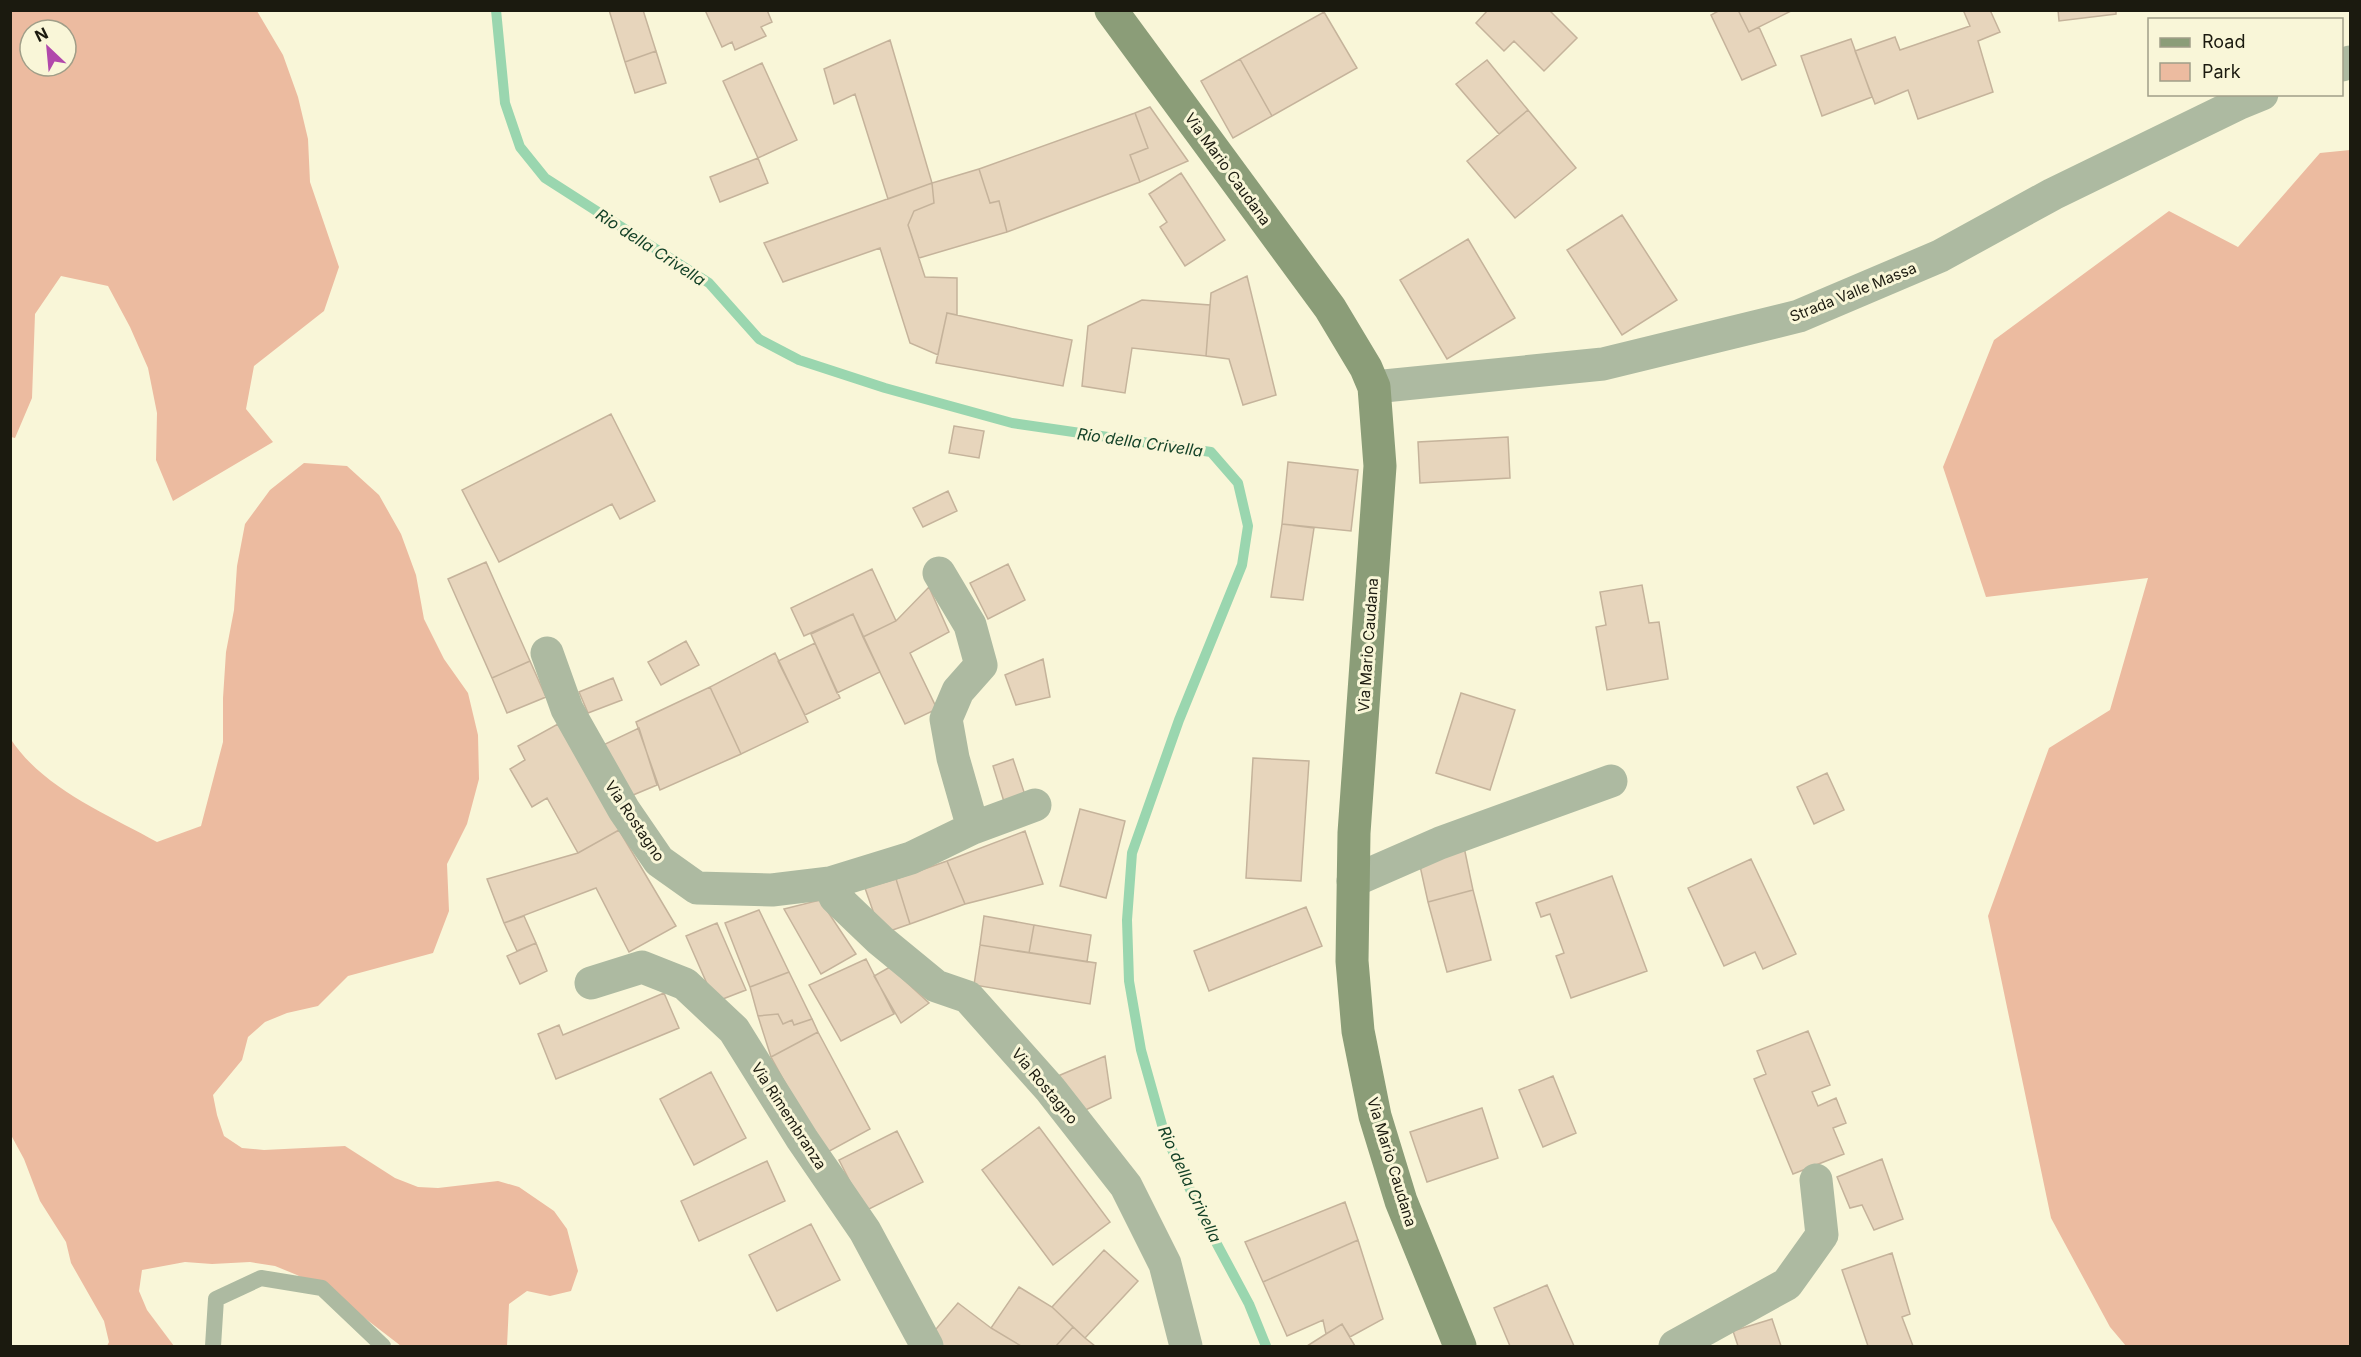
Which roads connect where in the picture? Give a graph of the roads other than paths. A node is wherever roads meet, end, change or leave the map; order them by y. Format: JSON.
{"nodes":[{"id":1,"x":1111,"y":10,"type":"edge"},
{"id":2,"x":2257,"y":96,"type":"edge"},
{"id":3,"x":1374,"y":387,"type":"junction"},
{"id":4,"x":939,"y":573,"type":"dead end"},
{"id":5,"x":548,"y":653,"type":"dead end"},
{"id":6,"x":1611,"y":781,"type":"dead end"},
{"id":7,"x":1035,"y":805,"type":"dead end"},
{"id":8,"x":973,"y":828,"type":"junction"},
{"id":9,"x":1353,"y":881,"type":"junction"},
{"id":10,"x":830,"y":883,"type":"junction"},
{"id":11,"x":591,"y":983,"type":"dead end"},
{"id":12,"x":1816,"y":1180,"type":"dead end"},
{"id":13,"x":213,"y":1347,"type":"edge"},
{"id":14,"x":383,"y":1347,"type":"edge"},
{"id":15,"x":927,"y":1347,"type":"edge"},
{"id":16,"x":1186,"y":1347,"type":"edge"},
{"id":17,"x":1460,"y":1347,"type":"edge"},
{"id":18,"x":1675,"y":1347,"type":"edge"}],
"edges":[{"from":1,"to":3,"type":"main road","name":"Via Mario Caudana"},
{"from":2,"to":3,"type":"street","name":"Strada Valle Massa"},
{"from":3,"to":9,"type":"main road","name":"Via Mario Caudana"},
{"from":4,"to":8,"type":"street"},
{"from":5,"to":10,"type":"street","name":"Via Rostagno"},
{"from":6,"to":9,"type":"street"},
{"from":7,"to":8,"type":"street","name":"Via Rostagno"},
{"from":8,"to":10,"type":"street","name":"Via Rostagno"},
{"from":9,"to":17,"type":"main road","name":"Via Mario Caudana"},
{"from":10,"to":16,"type":"street","name":"Via Rostagno"},
{"from":11,"to":15,"type":"street","name":"Via Rimembranza"},
{"from":12,"to":18,"type":"street"},
{"from":13,"to":14,"type":"lane"}]}
